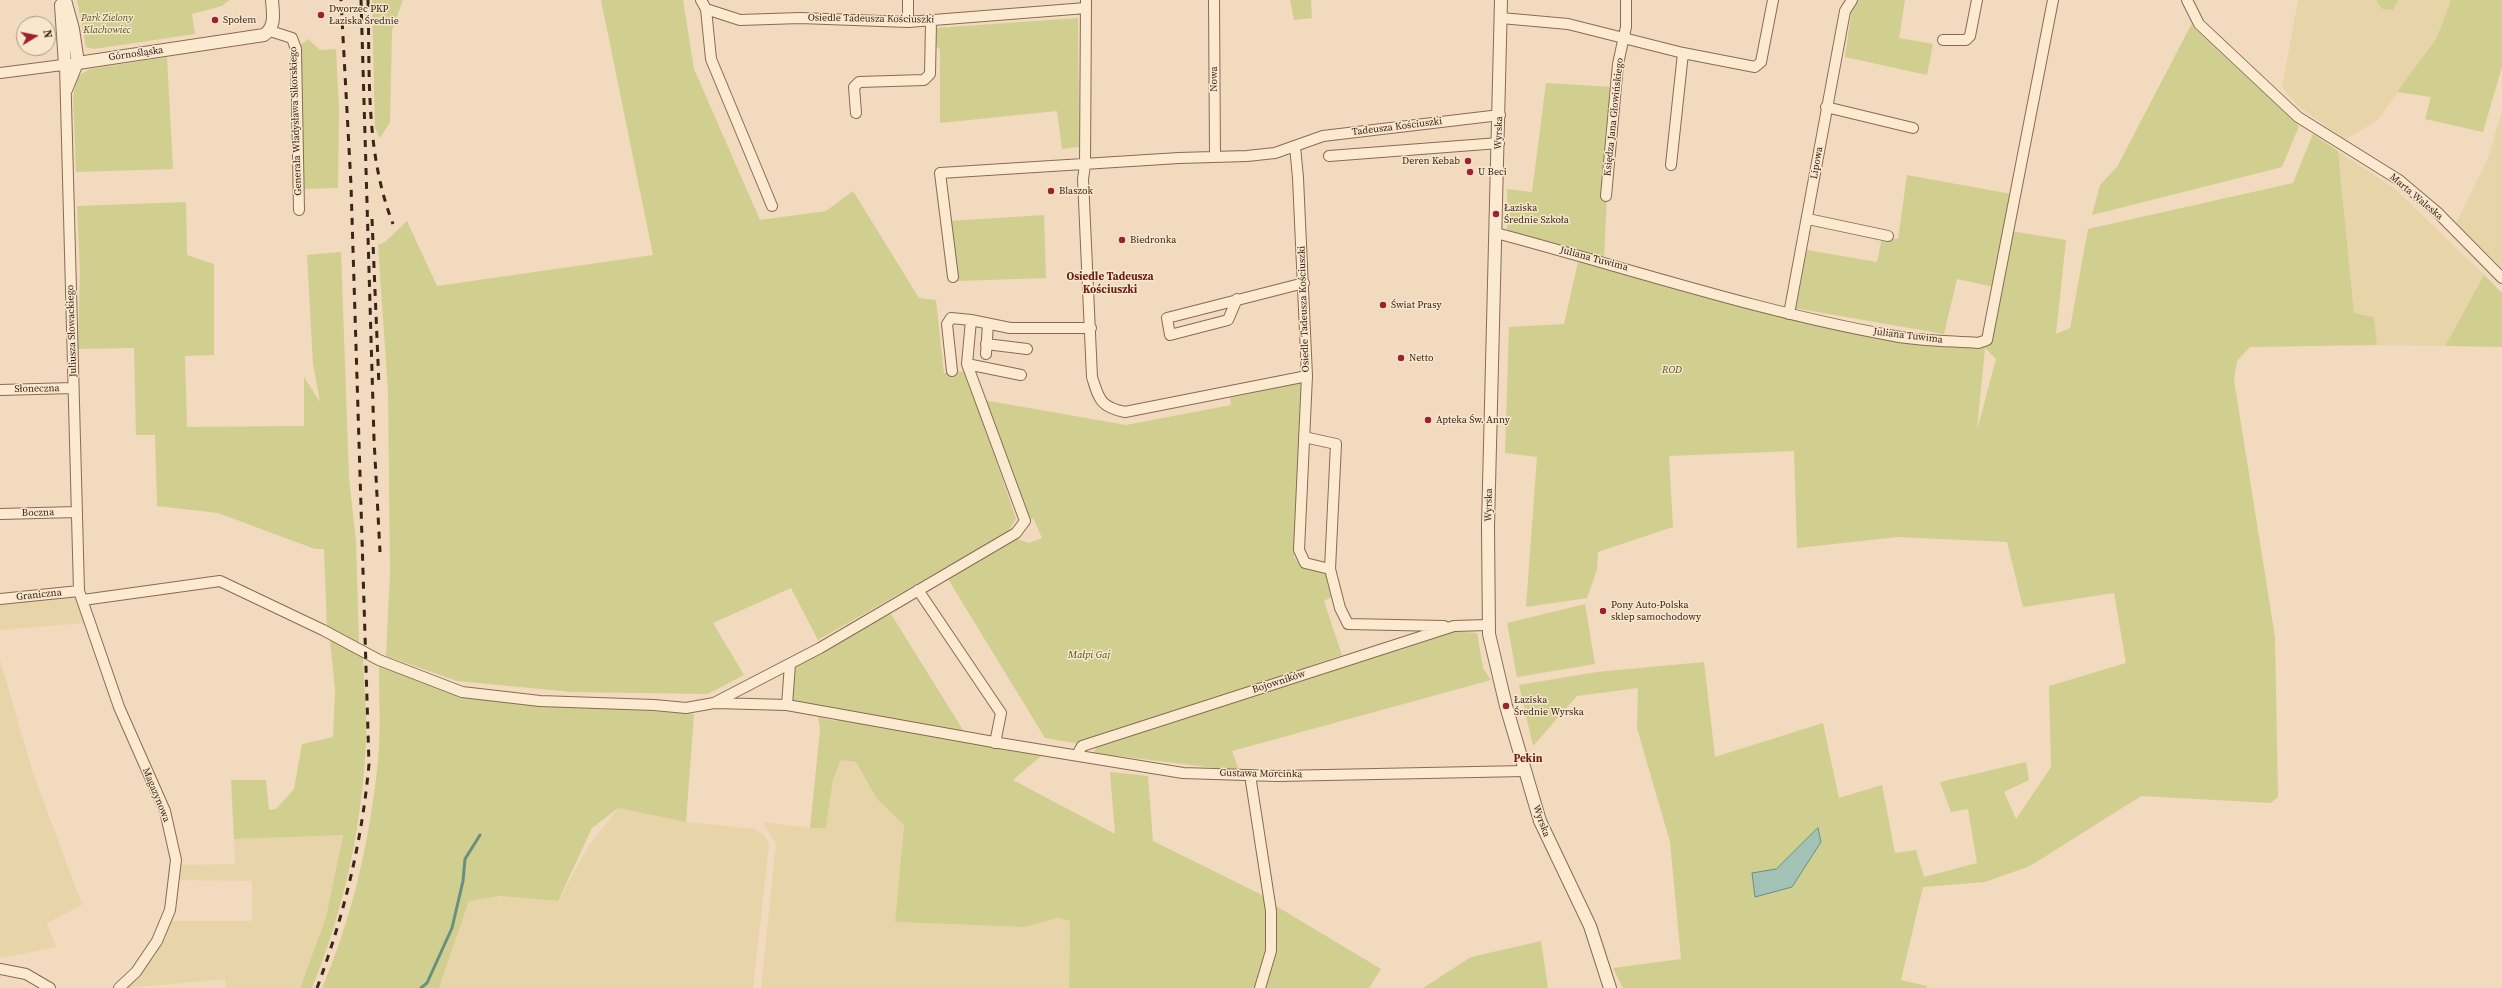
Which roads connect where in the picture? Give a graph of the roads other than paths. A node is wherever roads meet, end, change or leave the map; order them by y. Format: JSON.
{"nodes":[{"id":1,"x":61,"y":0,"type":"edge"},
{"id":2,"x":64,"y":0,"type":"edge"},
{"id":3,"x":272,"y":0,"type":"edge"},
{"id":4,"x":908,"y":0,"type":"edge"},
{"id":5,"x":1214,"y":0,"type":"edge"},
{"id":6,"x":1501,"y":0,"type":"edge"},
{"id":7,"x":1626,"y":0,"type":"edge"},
{"id":8,"x":1773,"y":0,"type":"edge"},
{"id":9,"x":1847,"y":0,"type":"edge"},
{"id":10,"x":1852,"y":0,"type":"edge"},
{"id":11,"x":1977,"y":0,"type":"edge"},
{"id":12,"x":2053,"y":0,"type":"edge"},
{"id":13,"x":2187,"y":0,"type":"edge"},
{"id":14,"x":703,"y":4,"type":"edge"},
{"id":15,"x":1086,"y":4,"type":"edge"},
{"id":16,"x":1845,"y":11,"type":"junction"},
{"id":17,"x":1501,"y":18,"type":"junction"},
{"id":18,"x":908,"y":22,"type":"junction"},
{"id":19,"x":931,"y":22,"type":"junction"},
{"id":20,"x":270,"y":31,"type":"junction"},
{"id":21,"x":1622,"y":38,"type":"junction"},
{"id":22,"x":1943,"y":40,"type":"dead end"},
{"id":23,"x":1683,"y":53,"type":"junction"},
{"id":24,"x":78,"y":63,"type":"junction"},
{"id":25,"x":65,"y":65,"type":"junction"},
{"id":26,"x":0,"y":73,"type":"edge"},
{"id":27,"x":66,"y":94,"type":"junction"},
{"id":28,"x":1826,"y":107,"type":"junction"},
{"id":29,"x":856,"y":113,"type":"dead end"},
{"id":30,"x":1500,"y":114,"type":"junction"},
{"id":31,"x":1913,"y":128,"type":"dead end"},
{"id":32,"x":1499,"y":143,"type":"junction"},
{"id":33,"x":1294,"y":146,"type":"junction"},
{"id":34,"x":1329,"y":156,"type":"dead end"},
{"id":35,"x":1215,"y":157,"type":"junction"},
{"id":36,"x":1085,"y":165,"type":"junction"},
{"id":37,"x":1670,"y":165,"type":"dead end"},
{"id":38,"x":1606,"y":196,"type":"dead end"},
{"id":39,"x":772,"y":206,"type":"dead end"},
{"id":40,"x":299,"y":210,"type":"dead end"},
{"id":41,"x":1808,"y":219,"type":"junction"},
{"id":42,"x":1496,"y":233,"type":"junction"},
{"id":43,"x":1888,"y":236,"type":"dead end"},
{"id":44,"x":953,"y":277,"type":"dead end"},
{"id":45,"x":2502,"y":278,"type":"edge"},
{"id":46,"x":1304,"y":283,"type":"junction"},
{"id":47,"x":1237,"y":299,"type":"junction"},
{"id":48,"x":1789,"y":314,"type":"junction"},
{"id":49,"x":971,"y":320,"type":"junction"},
{"id":50,"x":988,"y":324,"type":"junction"},
{"id":51,"x":1091,"y":328,"type":"junction"},
{"id":52,"x":1027,"y":349,"type":"dead end"},
{"id":53,"x":967,"y":364,"type":"junction"},
{"id":54,"x":952,"y":371,"type":"dead end"},
{"id":55,"x":1021,"y":375,"type":"dead end"},
{"id":56,"x":1307,"y":376,"type":"junction"},
{"id":57,"x":73,"y":388,"type":"junction"},
{"id":58,"x":0,"y":390,"type":"edge"},
{"id":59,"x":1304,"y":437,"type":"junction"},
{"id":60,"x":77,"y":512,"type":"junction"},
{"id":61,"x":0,"y":514,"type":"edge"},
{"id":62,"x":1330,"y":569,"type":"junction"},
{"id":63,"x":918,"y":590,"type":"junction"},
{"id":64,"x":81,"y":596,"type":"junction"},
{"id":65,"x":0,"y":599,"type":"edge"},
{"id":66,"x":1488,"y":625,"type":"junction"},
{"id":67,"x":1454,"y":626,"type":"junction"},
{"id":68,"x":790,"y":664,"type":"junction"},
{"id":69,"x":714,"y":703,"type":"junction"},
{"id":70,"x":786,"y":705,"type":"junction"},
{"id":71,"x":997,"y":743,"type":"junction"},
{"id":72,"x":1077,"y":755,"type":"junction"},
{"id":73,"x":1525,"y":771,"type":"junction"},
{"id":74,"x":1250,"y":775,"type":"junction"},
{"id":75,"x":0,"y":969,"type":"edge"},
{"id":76,"x":50,"y":988,"type":"edge"},
{"id":77,"x":118,"y":988,"type":"edge"},
{"id":78,"x":1260,"y":988,"type":"edge"},
{"id":79,"x":1610,"y":988,"type":"edge"}],
"edges":[{"from":1,"to":25,"type":"street"},
{"from":2,"to":24,"type":"street"},
{"from":3,"to":20,"type":"street"},
{"from":4,"to":18,"type":"street"},
{"from":5,"to":35,"type":"street","name":"Nowa"},
{"from":6,"to":17,"type":"street","name":"Wyrska"},
{"from":7,"to":21,"type":"street","name":"Księdza Jana Głowińskiego"},
{"from":8,"to":23,"type":"street"},
{"from":9,"to":16,"type":"street"},
{"from":10,"to":16,"type":"street","name":"Lipowa"},
{"from":11,"to":22,"type":"street"},
{"from":12,"to":48,"type":"street","name":"Juliana Tuwima"},
{"from":13,"to":45,"type":"street","name":"Marta Waleska"},
{"from":14,"to":18,"type":"street","name":"Osiedle Tadeusza Kościuszki"},
{"from":14,"to":39,"type":"street","name":"Osiedle Tadeusza Kościuszki"},
{"from":15,"to":19,"type":"street","name":"Osiedle Tadeusza Kościuszki"},
{"from":15,"to":36,"type":"street"},
{"from":16,"to":28,"type":"street","name":"Lipowa"},
{"from":17,"to":21,"type":"street"},
{"from":17,"to":30,"type":"street","name":"Wyrska"},
{"from":18,"to":19,"type":"street","name":"Osiedle Tadeusza Kościuszki"},
{"from":19,"to":29,"type":"street"},
{"from":20,"to":24,"type":"street","name":"Górnośląska"},
{"from":20,"to":40,"type":"street","name":"Generała Władysława Sikorskiego"},
{"from":21,"to":23,"type":"street"},
{"from":21,"to":38,"type":"street","name":"Księdza Jana Głowińskiego"},
{"from":23,"to":37,"type":"street"},
{"from":24,"to":25,"type":"street","name":"Górnośląska"},
{"from":24,"to":27,"type":"street"},
{"from":25,"to":26,"type":"street","name":"Górnośląska"},
{"from":25,"to":27,"type":"street","name":"Juliusza Słowackiego"},
{"from":27,"to":57,"type":"street","name":"Juliusza Słowackiego"},
{"from":28,"to":31,"type":"street"},
{"from":28,"to":41,"type":"street","name":"Lipowa"},
{"from":30,"to":32,"type":"street","name":"Wyrska"},
{"from":30,"to":33,"type":"street","name":"Tadeusza Kościuszki"},
{"from":32,"to":34,"type":"street"},
{"from":32,"to":42,"type":"street","name":"Wyrska"},
{"from":33,"to":35,"type":"street"},
{"from":33,"to":46,"type":"street","name":"Osiedle Tadeusza Kościuszki"},
{"from":35,"to":36,"type":"street"},
{"from":36,"to":44,"type":"street"},
{"from":36,"to":51,"type":"street","name":"Osiedle Tadeusza Kościuszki"},
{"from":41,"to":43,"type":"street"},
{"from":41,"to":48,"type":"street","name":"Lipowa"},
{"from":42,"to":48,"type":"street","name":"Juliana Tuwima"},
{"from":42,"to":66,"type":"street","name":"Wyrska"},
{"from":46,"to":47,"type":"street"},
{"from":46,"to":56,"type":"street","name":"Osiedle Tadeusza Kościuszki"},
{"from":47,"to":47,"type":"street"},
{"from":49,"to":50,"type":"street"},
{"from":49,"to":53,"type":"street"},
{"from":49,"to":54,"type":"street"},
{"from":50,"to":51,"type":"street"},
{"from":50,"to":52,"type":"street"},
{"from":51,"to":56,"type":"street","name":"Osiedle Tadeusza Kościuszki"},
{"from":53,"to":55,"type":"street"},
{"from":53,"to":63,"type":"street"},
{"from":56,"to":59,"type":"street"},
{"from":57,"to":58,"type":"street","name":"Słoneczna"},
{"from":57,"to":60,"type":"street","name":"Juliusza Słowackiego"},
{"from":59,"to":62,"type":"street"},
{"from":59,"to":62,"type":"street"},
{"from":60,"to":61,"type":"street","name":"Boczna"},
{"from":60,"to":64,"type":"street","name":"Juliusza Słowackiego"},
{"from":62,"to":67,"type":"street"},
{"from":63,"to":68,"type":"street"},
{"from":63,"to":71,"type":"street"},
{"from":64,"to":65,"type":"street","name":"Graniczna"},
{"from":64,"to":69,"type":"street","name":"Graniczna"},
{"from":64,"to":77,"type":"street","name":"Magazynowa"},
{"from":66,"to":67,"type":"street","name":"Bojowników"},
{"from":66,"to":73,"type":"street","name":"Wyrska"},
{"from":67,"to":72,"type":"street","name":"Bojowników"},
{"from":68,"to":69,"type":"street"},
{"from":68,"to":70,"type":"street"},
{"from":69,"to":70,"type":"street","name":"Gustawa Morcinka"},
{"from":70,"to":71,"type":"street","name":"Gustawa Morcinka"},
{"from":71,"to":72,"type":"street","name":"Gustawa Morcinka"},
{"from":72,"to":74,"type":"street","name":"Gustawa Morcinka"},
{"from":73,"to":74,"type":"street","name":"Gustawa Morcinka"},
{"from":73,"to":79,"type":"street","name":"Wyrska"},
{"from":74,"to":78,"type":"street"},
{"from":75,"to":76,"type":"street"}]}
